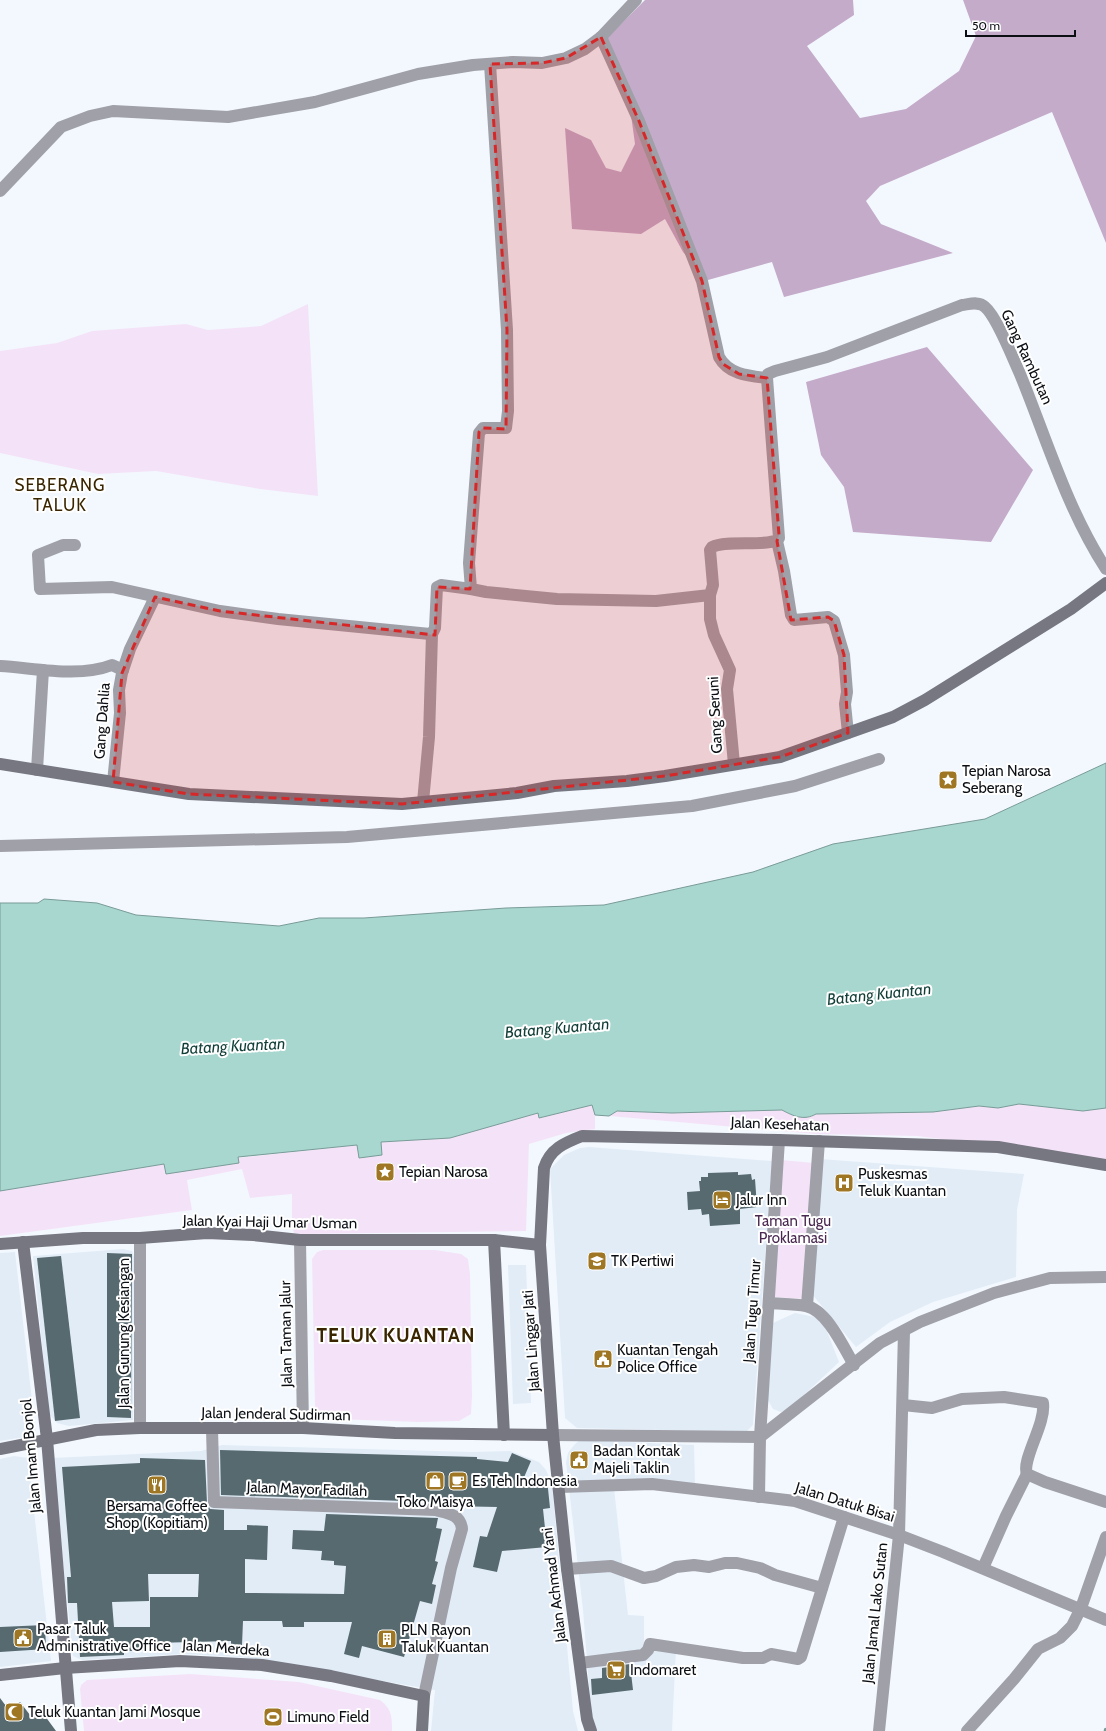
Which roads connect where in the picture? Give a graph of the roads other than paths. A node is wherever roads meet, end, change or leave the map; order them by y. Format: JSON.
{"nodes":[{"id":1,"x":636,"y":0,"type":"edge"},
{"id":2,"x":601,"y":37,"type":"junction"},
{"id":3,"x":490,"y":64,"type":"junction"},
{"id":4,"x":0,"y":191,"type":"edge"},
{"id":5,"x":767,"y":378,"type":"junction"},
{"id":6,"x":776,"y":541,"type":"junction"},
{"id":7,"x":75,"y":545,"type":"dead end"},
{"id":8,"x":1106,"y":569,"type":"edge"},
{"id":9,"x":1106,"y":583,"type":"edge"},
{"id":10,"x":470,"y":589,"type":"junction"},
{"id":11,"x":710,"y":595,"type":"junction"},
{"id":12,"x":155,"y":597,"type":"junction"},
{"id":13,"x":432,"y":634,"type":"junction"},
{"id":14,"x":0,"y":666,"type":"edge"},
{"id":15,"x":43,"y":670,"type":"junction"},
{"id":16,"x":123,"y":670,"type":"junction"},
{"id":17,"x":848,"y":733,"type":"junction"},
{"id":18,"x":879,"y":759,"type":"dead end"},
{"id":19,"x":0,"y":764,"type":"edge"},
{"id":20,"x":734,"y":764,"type":"junction"},
{"id":21,"x":37,"y":770,"type":"junction"},
{"id":22,"x":114,"y":782,"type":"junction"},
{"id":23,"x":423,"y":802,"type":"junction"},
{"id":24,"x":0,"y":846,"type":"edge"},
{"id":25,"x":779,"y":1140,"type":"junction"},
{"id":26,"x":819,"y":1141,"type":"junction"},
{"id":27,"x":1106,"y":1165,"type":"edge"},
{"id":28,"x":140,"y":1238,"type":"junction"},
{"id":29,"x":300,"y":1240,"type":"junction"},
{"id":30,"x":494,"y":1240,"type":"junction"},
{"id":31,"x":23,"y":1242,"type":"junction"},
{"id":32,"x":0,"y":1244,"type":"edge"},
{"id":33,"x":540,"y":1245,"type":"junction"},
{"id":34,"x":1106,"y":1277,"type":"edge"},
{"id":35,"x":769,"y":1303,"type":"junction"},
{"id":36,"x":807,"y":1306,"type":"junction"},
{"id":37,"x":904,"y":1331,"type":"junction"},
{"id":38,"x":854,"y":1365,"type":"junction"},
{"id":39,"x":902,"y":1405,"type":"junction"},
{"id":40,"x":140,"y":1428,"type":"junction"},
{"id":41,"x":303,"y":1428,"type":"junction"},
{"id":42,"x":212,"y":1429,"type":"junction"},
{"id":43,"x":504,"y":1435,"type":"junction"},
{"id":44,"x":553,"y":1435,"type":"junction"},
{"id":45,"x":760,"y":1437,"type":"junction"},
{"id":46,"x":47,"y":1439,"type":"junction"},
{"id":47,"x":0,"y":1448,"type":"edge"},
{"id":48,"x":1027,"y":1474,"type":"junction"},
{"id":49,"x":560,"y":1487,"type":"junction"},
{"id":50,"x":759,"y":1497,"type":"junction"},
{"id":51,"x":1106,"y":1502,"type":"edge"},
{"id":52,"x":844,"y":1517,"type":"junction"},
{"id":53,"x":899,"y":1535,"type":"junction"},
{"id":54,"x":1106,"y":1536,"type":"edge"},
{"id":55,"x":983,"y":1568,"type":"junction"},
{"id":56,"x":567,"y":1569,"type":"junction"},
{"id":57,"x":822,"y":1588,"type":"junction"},
{"id":58,"x":1081,"y":1608,"type":"junction"},
{"id":59,"x":1106,"y":1620,"type":"edge"},
{"id":60,"x":580,"y":1663,"type":"junction"},
{"id":61,"x":65,"y":1668,"type":"junction"},
{"id":62,"x":0,"y":1675,"type":"edge"},
{"id":63,"x":424,"y":1696,"type":"junction"},
{"id":64,"x":71,"y":1731,"type":"edge"},
{"id":65,"x":422,"y":1731,"type":"edge"},
{"id":66,"x":590,"y":1731,"type":"edge"},
{"id":67,"x":879,"y":1731,"type":"edge"},
{"id":68,"x":967,"y":1731,"type":"edge"}],
"edges":[{"from":1,"to":2,"type":"street"},
{"from":2,"to":3,"type":"street"},
{"from":2,"to":5,"type":"street"},
{"from":3,"to":4,"type":"street"},
{"from":3,"to":10,"type":"street"},
{"from":5,"to":6,"type":"street"},
{"from":5,"to":8,"type":"street","name":"Gang Rambutan"},
{"from":6,"to":11,"type":"street","name":"Gang Seruni"},
{"from":6,"to":17,"type":"street"},
{"from":7,"to":12,"type":"street"},
{"from":9,"to":17,"type":"street"},
{"from":10,"to":11,"type":"street"},
{"from":10,"to":13,"type":"street"},
{"from":11,"to":20,"type":"street","name":"Gang Seruni"},
{"from":12,"to":13,"type":"street"},
{"from":12,"to":16,"type":"street","name":"Gang Dahlia"},
{"from":13,"to":23,"type":"street"},
{"from":14,"to":15,"type":"street"},
{"from":15,"to":16,"type":"street"},
{"from":15,"to":21,"type":"street"},
{"from":16,"to":22,"type":"street","name":"Gang Dahlia"},
{"from":17,"to":20,"type":"street"},
{"from":18,"to":24,"type":"street"},
{"from":19,"to":21,"type":"street"},
{"from":20,"to":23,"type":"street"},
{"from":21,"to":22,"type":"street"},
{"from":22,"to":23,"type":"street"},
{"from":25,"to":26,"type":"street","name":"Jalan Kesehatan"},
{"from":25,"to":33,"type":"street","name":"Jalan Kesehatan"},
{"from":25,"to":35,"type":"street","name":"Jalan Tugu Timur"},
{"from":26,"to":27,"type":"street","name":"Jalan Kesehatan"},
{"from":26,"to":36,"type":"street"},
{"from":28,"to":29,"type":"street","name":"Jalan Kyai Haji Umar Usman"},
{"from":28,"to":31,"type":"street","name":"Jalan Kyai Haji Umar Usman"},
{"from":28,"to":40,"type":"street","name":"Jalan Gunung Kesiangan"},
{"from":29,"to":30,"type":"street","name":"Jalan Kyai Haji Umar Usman"},
{"from":29,"to":41,"type":"street","name":"Jalan Taman Jalur"},
{"from":30,"to":33,"type":"street","name":"Jalan Kyai Haji Umar Usman"},
{"from":30,"to":43,"type":"street","name":"Jalan Linggar Jati"},
{"from":31,"to":32,"type":"street","name":"Jalan Kyai Haji Umar Usman"},
{"from":31,"to":46,"type":"street","name":"Jalan Imam Bonjol"},
{"from":33,"to":44,"type":"street","name":"Jalan Linggar Jati"},
{"from":34,"to":37,"type":"street"},
{"from":35,"to":36,"type":"street"},
{"from":35,"to":45,"type":"street","name":"Jalan Tugu Timur"},
{"from":36,"to":38,"type":"street"},
{"from":37,"to":38,"type":"street"},
{"from":37,"to":39,"type":"street","name":"Jalan Jamal Lako Sutan"},
{"from":38,"to":45,"type":"street"},
{"from":39,"to":48,"type":"street"},
{"from":39,"to":53,"type":"street","name":"Jalan Jamal Lako Sutan"},
{"from":40,"to":42,"type":"street","name":"Jalan Jenderal Sudirman"},
{"from":40,"to":46,"type":"street","name":"Jalan Jenderal Sudirman"},
{"from":41,"to":42,"type":"street","name":"Jalan Jenderal Sudirman"},
{"from":41,"to":43,"type":"street","name":"Jalan Jenderal Sudirman"},
{"from":42,"to":63,"type":"street","name":"Jalan Mayor Fadilah"},
{"from":43,"to":44,"type":"street","name":"Jalan Jenderal Sudirman"},
{"from":44,"to":45,"type":"street"},
{"from":44,"to":49,"type":"street","name":"Jalan Achmad Yani"},
{"from":45,"to":50,"type":"street","name":"Jalan Tugu Timur"},
{"from":46,"to":47,"type":"street","name":"Jalan Jenderal Sudirman"},
{"from":46,"to":61,"type":"street","name":"Jalan Imam Bonjol"},
{"from":48,"to":51,"type":"street"},
{"from":48,"to":55,"type":"street"},
{"from":49,"to":50,"type":"street","name":"Jalan Datuk Bisai"},
{"from":49,"to":56,"type":"street","name":"Jalan Achmad Yani"},
{"from":50,"to":52,"type":"street","name":"Jalan Datuk Bisai"},
{"from":52,"to":53,"type":"street","name":"Jalan Datuk Bisai"},
{"from":52,"to":57,"type":"street"},
{"from":53,"to":55,"type":"street","name":"Jalan Datuk Bisai"},
{"from":53,"to":67,"type":"street","name":"Jalan Jamal Lako Sutan"},
{"from":54,"to":58,"type":"street"},
{"from":55,"to":58,"type":"street","name":"Jalan Datuk Bisai"},
{"from":56,"to":57,"type":"street"},
{"from":56,"to":60,"type":"street","name":"Jalan Achmad Yani"},
{"from":57,"to":60,"type":"street"},
{"from":58,"to":59,"type":"street","name":"Jalan Datuk Bisai"},
{"from":58,"to":68,"type":"street"},
{"from":60,"to":66,"type":"street","name":"Jalan Achmad Yani"},
{"from":61,"to":62,"type":"street","name":"Jalan Merdeka"},
{"from":61,"to":63,"type":"street","name":"Jalan Merdeka"},
{"from":61,"to":64,"type":"street","name":"Jalan Imam Bonjol"},
{"from":63,"to":65,"type":"street"}]}
